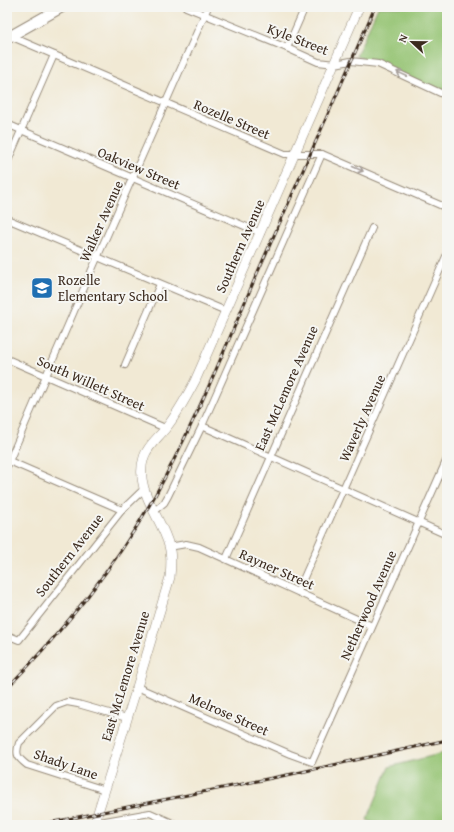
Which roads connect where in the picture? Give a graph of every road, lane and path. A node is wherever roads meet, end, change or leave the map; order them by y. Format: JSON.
{"nodes":[{"id":1,"x":62,"y":7,"type":"edge"},
{"id":2,"x":186,"y":7,"type":"edge"},
{"id":3,"x":208,"y":7,"type":"edge"},
{"id":4,"x":305,"y":7,"type":"edge"},
{"id":5,"x":360,"y":7,"type":"edge"},
{"id":6,"x":204,"y":15,"type":"junction"},
{"id":7,"x":9,"y":37,"type":"edge"},
{"id":8,"x":287,"y":48,"type":"junction"},
{"id":9,"x":54,"y":55,"type":"junction"},
{"id":10,"x":334,"y":64,"type":"junction"},
{"id":11,"x":447,"y":96,"type":"edge"},
{"id":12,"x":165,"y":103,"type":"junction"},
{"id":13,"x":7,"y":124,"type":"edge"},
{"id":14,"x":21,"y":130,"type":"junction"},
{"id":15,"x":295,"y":154,"type":"junction"},
{"id":16,"x":322,"y":154,"type":"junction"},
{"id":17,"x":7,"y":163,"type":"edge"},
{"id":18,"x":132,"y":178,"type":"junction"},
{"id":19,"x":447,"y":208,"type":"edge"},
{"id":20,"x":7,"y":219,"type":"edge"},
{"id":21,"x":372,"y":228,"type":"dead end"},
{"id":22,"x":261,"y":233,"type":"junction"},
{"id":23,"x":447,"y":254,"type":"edge"},
{"id":24,"x":97,"y":258,"type":"junction"},
{"id":25,"x":160,"y":284,"type":"junction"},
{"id":26,"x":226,"y":311,"type":"junction"},
{"id":27,"x":7,"y":360,"type":"edge"},
{"id":28,"x":125,"y":365,"type":"dead end"},
{"id":29,"x":46,"y":376,"type":"junction"},
{"id":30,"x":202,"y":426,"type":"junction"},
{"id":31,"x":166,"y":428,"type":"junction"},
{"id":32,"x":272,"y":456,"type":"junction"},
{"id":33,"x":447,"y":459,"type":"edge"},
{"id":34,"x":8,"y":462,"type":"edge"},
{"id":35,"x":344,"y":488,"type":"junction"},
{"id":36,"x":144,"y":489,"type":"junction"},
{"id":37,"x":122,"y":510,"type":"junction"},
{"id":38,"x":154,"y":511,"type":"junction"},
{"id":39,"x":419,"y":522,"type":"junction"},
{"id":40,"x":447,"y":534,"type":"edge"},
{"id":41,"x":169,"y":547,"type":"junction"},
{"id":42,"x":226,"y":559,"type":"junction"},
{"id":43,"x":298,"y":591,"type":"junction"},
{"id":44,"x":372,"y":626,"type":"junction"},
{"id":45,"x":7,"y":635,"type":"edge"},
{"id":46,"x":137,"y":687,"type":"junction"},
{"id":47,"x":127,"y":718,"type":"junction"},
{"id":48,"x":312,"y":762,"type":"joint"},
{"id":49,"x":105,"y":790,"type":"junction"},
{"id":50,"x":94,"y":824,"type":"edge"},
{"id":51,"x":177,"y":825,"type":"edge"}],
"edges":[{"from":1,"to":7,"type":"main road"},
{"from":2,"to":6,"type":"street","name":"Kyle Street"},
{"from":3,"to":6,"type":"street","name":"Walker Avenue"},
{"from":4,"to":8,"type":"street"},
{"from":5,"to":10,"type":"main road","name":"Southern Avenue"},
{"from":6,"to":8,"type":"street","name":"Kyle Street"},
{"from":6,"to":12,"type":"street","name":"Walker Avenue"},
{"from":7,"to":9,"type":"street","name":"Rozelle Street"},
{"from":8,"to":10,"type":"street","name":"Kyle Street"},
{"from":9,"to":12,"type":"street","name":"Rozelle Street"},
{"from":9,"to":14,"type":"street"},
{"from":11,"to":10,"type":"street","name":"Kyle Street","one_way":true},
{"from":10,"to":15,"type":"main road","name":"Southern Avenue"},
{"from":12,"to":15,"type":"street","name":"Rozelle Street"},
{"from":12,"to":18,"type":"street","name":"Walker Avenue"},
{"from":13,"to":14,"type":"street","name":"Oakview Street"},
{"from":14,"to":17,"type":"street"},
{"from":14,"to":18,"type":"street","name":"Oakview Street"},
{"from":15,"to":16,"type":"street","name":"Rozelle Street"},
{"from":15,"to":22,"type":"main road","name":"Southern Avenue"},
{"from":16,"to":19,"type":"street","name":"Rozelle Street","one_way":true},
{"from":16,"to":30,"type":"street"},
{"from":18,"to":22,"type":"street","name":"Oakview Street"},
{"from":18,"to":24,"type":"street","name":"Walker Avenue"},
{"from":20,"to":24,"type":"street"},
{"from":21,"to":32,"type":"street","name":"East McLemore Avenue"},
{"from":22,"to":26,"type":"main road","name":"Southern Avenue"},
{"from":23,"to":35,"type":"street","name":"Waverly Avenue"},
{"from":24,"to":25,"type":"street"},
{"from":24,"to":29,"type":"street","name":"Walker Avenue"},
{"from":25,"to":26,"type":"street"},
{"from":25,"to":28,"type":"street"},
{"from":26,"to":31,"type":"main road","name":"Southern Avenue"},
{"from":27,"to":29,"type":"street","name":"South Willett Street"},
{"from":29,"to":31,"type":"street","name":"South Willett Street"},
{"from":29,"to":34,"type":"street","name":"Walker Avenue"},
{"from":30,"to":32,"type":"street"},
{"from":30,"to":38,"type":"street"},
{"from":31,"to":36,"type":"main road","name":"Southern Avenue"},
{"from":32,"to":35,"type":"street"},
{"from":32,"to":42,"type":"street","name":"East McLemore Avenue"},
{"from":33,"to":39,"type":"street","name":"Netherwood Avenue"},
{"from":34,"to":37,"type":"street"},
{"from":35,"to":39,"type":"street"},
{"from":35,"to":43,"type":"street","name":"Waverly Avenue"},
{"from":36,"to":37,"type":"street","name":"Southern Avenue"},
{"from":36,"to":38,"type":"main road","name":"Southern Avenue"},
{"from":37,"to":45,"type":"street","name":"Southern Avenue"},
{"from":38,"to":41,"type":"main road","name":"East McLemore Avenue"},
{"from":39,"to":40,"type":"street"},
{"from":39,"to":44,"type":"street","name":"Netherwood Avenue"},
{"from":41,"to":42,"type":"street","name":"Rayner Street"},
{"from":41,"to":46,"type":"main road","name":"East McLemore Avenue"},
{"from":42,"to":43,"type":"street","name":"Rayner Street"},
{"from":43,"to":44,"type":"street","name":"Rayner Street"},
{"from":44,"to":48,"type":"street","name":"Netherwood Avenue"},
{"from":46,"to":47,"type":"main road","name":"East McLemore Avenue"},
{"from":46,"to":48,"type":"street","name":"Melrose Street"},
{"from":47,"to":49,"type":"main road","name":"East McLemore Avenue"},
{"from":47,"to":49,"type":"street","name":"Shady Lane"},
{"from":49,"to":50,"type":"main road","name":"East McLemore Avenue"},
{"from":50,"to":51,"type":"street"}]}
